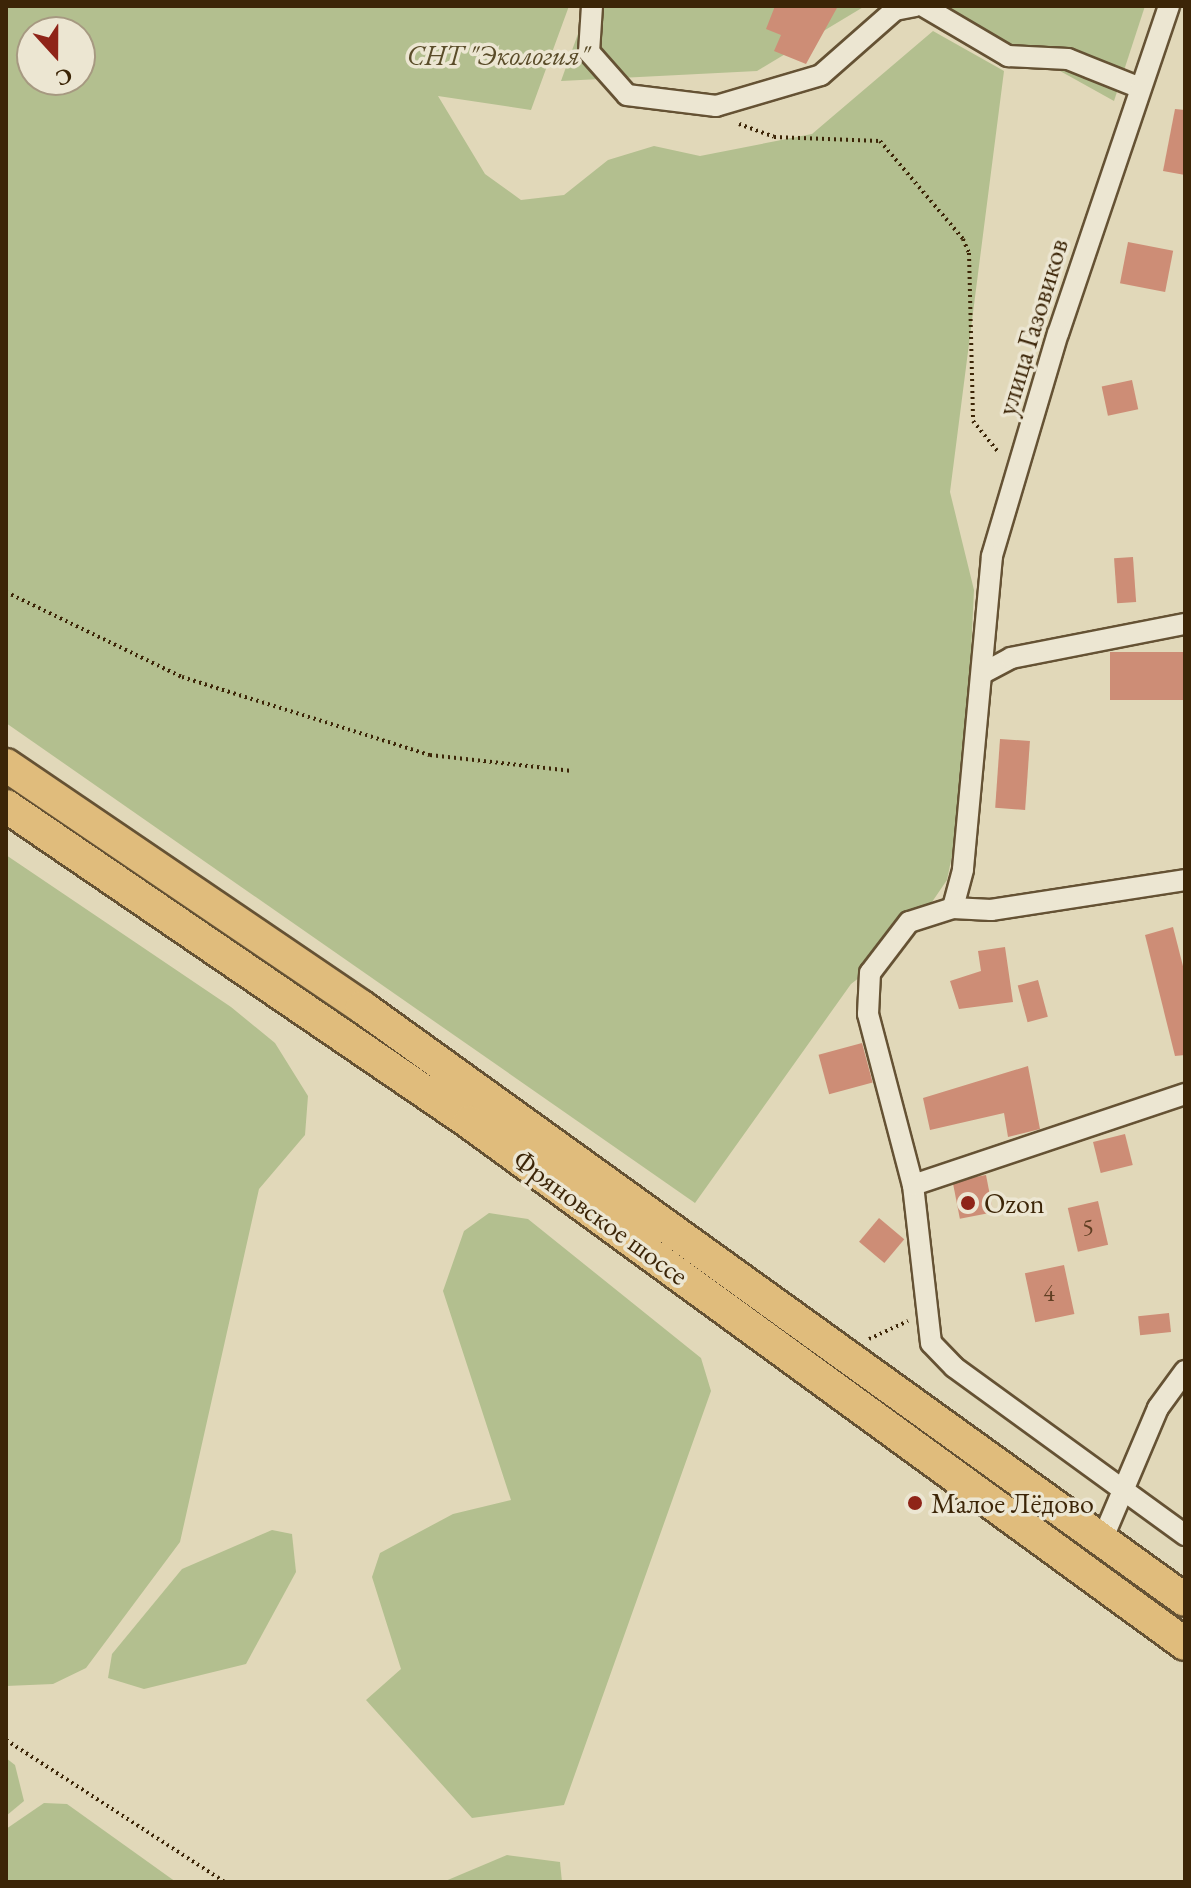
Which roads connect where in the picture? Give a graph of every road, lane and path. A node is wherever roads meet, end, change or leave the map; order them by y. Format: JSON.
{"nodes":[{"id":1,"x":592,"y":6,"type":"edge"},
{"id":2,"x":916,"y":6,"type":"edge"},
{"id":3,"x":923,"y":6,"type":"edge"},
{"id":4,"x":1169,"y":6,"type":"edge"},
{"id":5,"x":1140,"y":88,"type":"junction"},
{"id":6,"x":733,"y":123,"type":"dead end"},
{"id":7,"x":1017,"y":470,"type":"junction"},
{"id":8,"x":6,"y":592,"type":"edge"},
{"id":9,"x":1185,"y":624,"type":"edge"},
{"id":10,"x":985,"y":672,"type":"junction"},
{"id":11,"x":6,"y":765,"type":"edge"},
{"id":12,"x":572,"y":771,"type":"dead end"},
{"id":13,"x":6,"y":806,"type":"edge"},
{"id":14,"x":1185,"y":880,"type":"edge"},
{"id":15,"x":953,"y":908,"type":"junction"},
{"id":16,"x":1185,"y":1094,"type":"edge"},
{"id":17,"x":913,"y":1185,"type":"junction"},
{"id":18,"x":927,"y":1312,"type":"junction"},
{"id":19,"x":867,"y":1340,"type":"dead end"},
{"id":20,"x":1185,"y":1371,"type":"edge"},
{"id":21,"x":1123,"y":1490,"type":"junction"},
{"id":22,"x":1185,"y":1535,"type":"edge"},
{"id":23,"x":1102,"y":1540,"type":"junction"},
{"id":24,"x":1185,"y":1600,"type":"edge"},
{"id":25,"x":1185,"y":1644,"type":"edge"},
{"id":26,"x":6,"y":1740,"type":"edge"},
{"id":27,"x":225,"y":1882,"type":"edge"}],
"edges":[{"from":1,"to":2,"type":"street"},
{"from":3,"to":5,"type":"street"},
{"from":4,"to":5,"type":"street","name":"улица Газовиков"},
{"from":5,"to":7,"type":"street","name":"улица Газовиков"},
{"from":6,"to":7,"type":"path"},
{"from":7,"to":10,"type":"street","name":"улица Газовиков"},
{"from":8,"to":12,"type":"path"},
{"from":9,"to":10,"type":"street"},
{"from":10,"to":15,"type":"street","name":"улица Газовиков"},
{"from":11,"to":23,"type":"main road","name":"Фряновское шоссе"},
{"from":13,"to":25,"type":"main road","name":"Фряновское шоссе"},
{"from":14,"to":15,"type":"street"},
{"from":15,"to":17,"type":"street"},
{"from":16,"to":17,"type":"street"},
{"from":17,"to":18,"type":"street"},
{"from":18,"to":19,"type":"path"},
{"from":18,"to":21,"type":"street"},
{"from":20,"to":21,"type":"street"},
{"from":21,"to":22,"type":"street"},
{"from":21,"to":23,"type":"street"},
{"from":23,"to":24,"type":"main road","name":"Фряновское шоссе"},
{"from":26,"to":27,"type":"path"}]}
